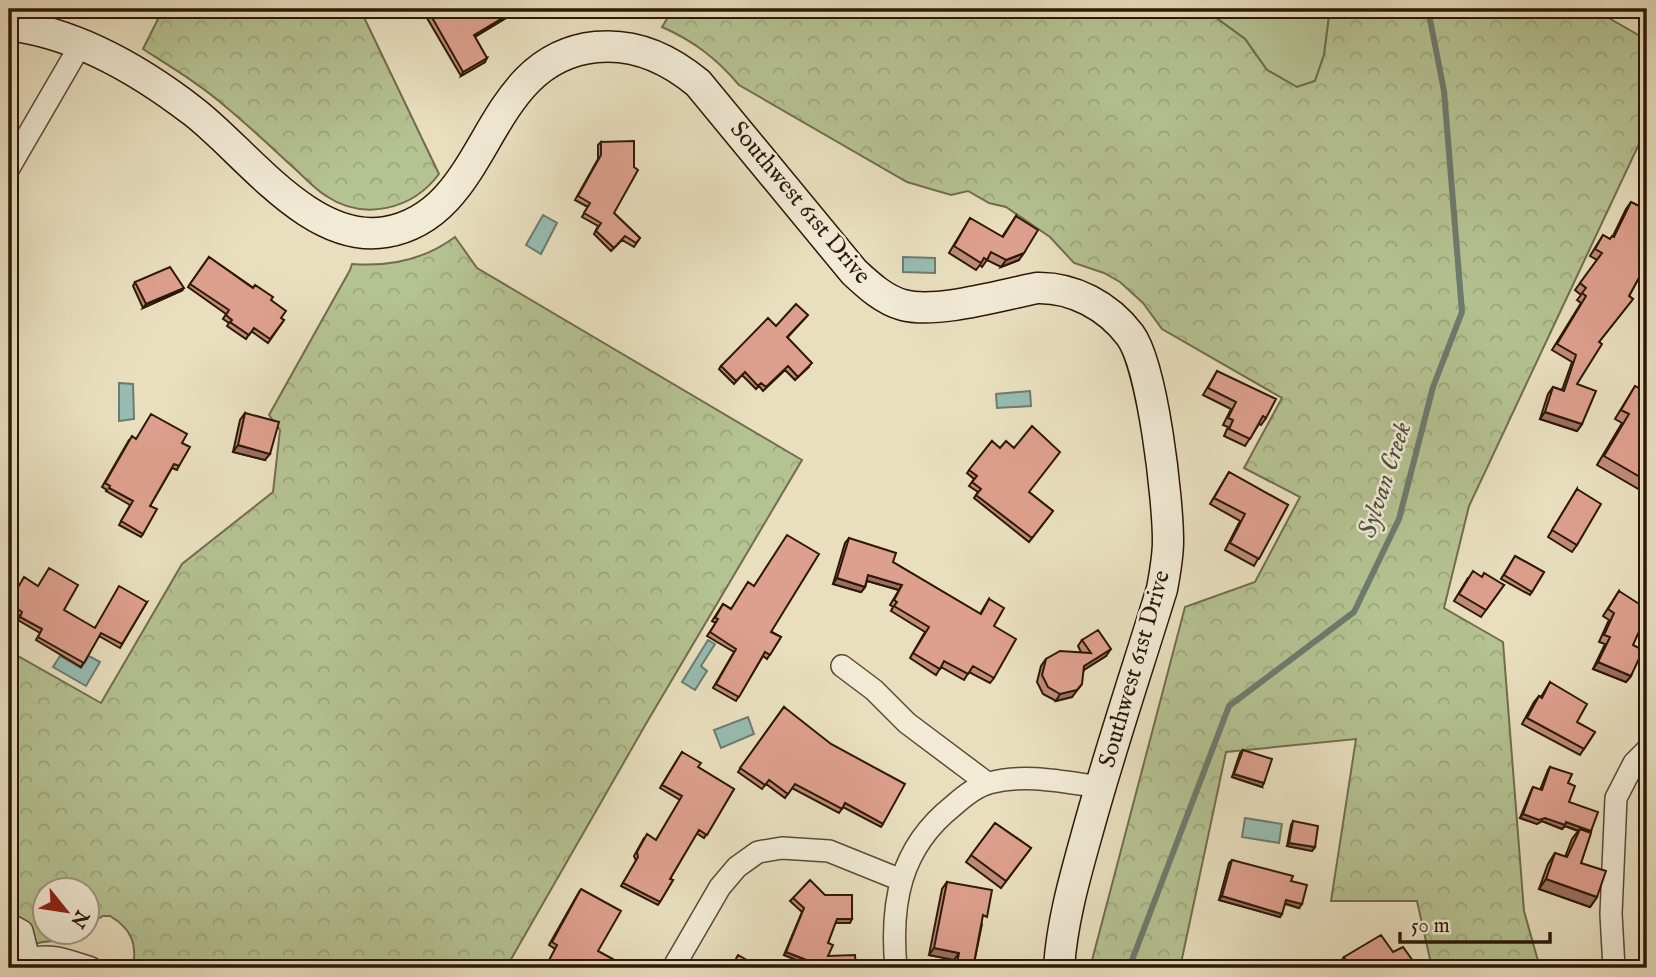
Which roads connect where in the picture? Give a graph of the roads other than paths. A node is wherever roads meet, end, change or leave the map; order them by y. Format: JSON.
{"nodes":[{"id":1,"x":9,"y":25,"type":"edge"},
{"id":2,"x":81,"y":44,"type":"junction"},
{"id":3,"x":9,"y":168,"type":"edge"},
{"id":4,"x":842,"y":666,"type":"dead end"},
{"id":5,"x":1647,"y":750,"type":"edge"},
{"id":6,"x":987,"y":783,"type":"junction"},
{"id":7,"x":1101,"y":787,"type":"junction"},
{"id":8,"x":901,"y":880,"type":"junction"},
{"id":9,"x":9,"y":924,"type":"edge"},
{"id":10,"x":26,"y":964,"type":"edge"},
{"id":11,"x":90,"y":968,"type":"edge"},
{"id":12,"x":673,"y":968,"type":"edge"},
{"id":13,"x":896,"y":968,"type":"edge"},
{"id":14,"x":1059,"y":968,"type":"edge"},
{"id":15,"x":1614,"y":968,"type":"edge"}],
"edges":[{"from":1,"to":2,"type":"street","name":"Southwest 61st Drive"},
{"from":2,"to":3,"type":"street"},
{"from":2,"to":7,"type":"street","name":"Southwest 61st Drive"},
{"from":4,"to":6,"type":"street"},
{"from":5,"to":15,"type":"street"},
{"from":6,"to":7,"type":"street"},
{"from":6,"to":8,"type":"street"},
{"from":7,"to":14,"type":"street","name":"Southwest 61st Drive"},
{"from":8,"to":12,"type":"street"},
{"from":8,"to":13,"type":"street"},
{"from":9,"to":10,"type":"street"},
{"from":10,"to":11,"type":"street"}]}
